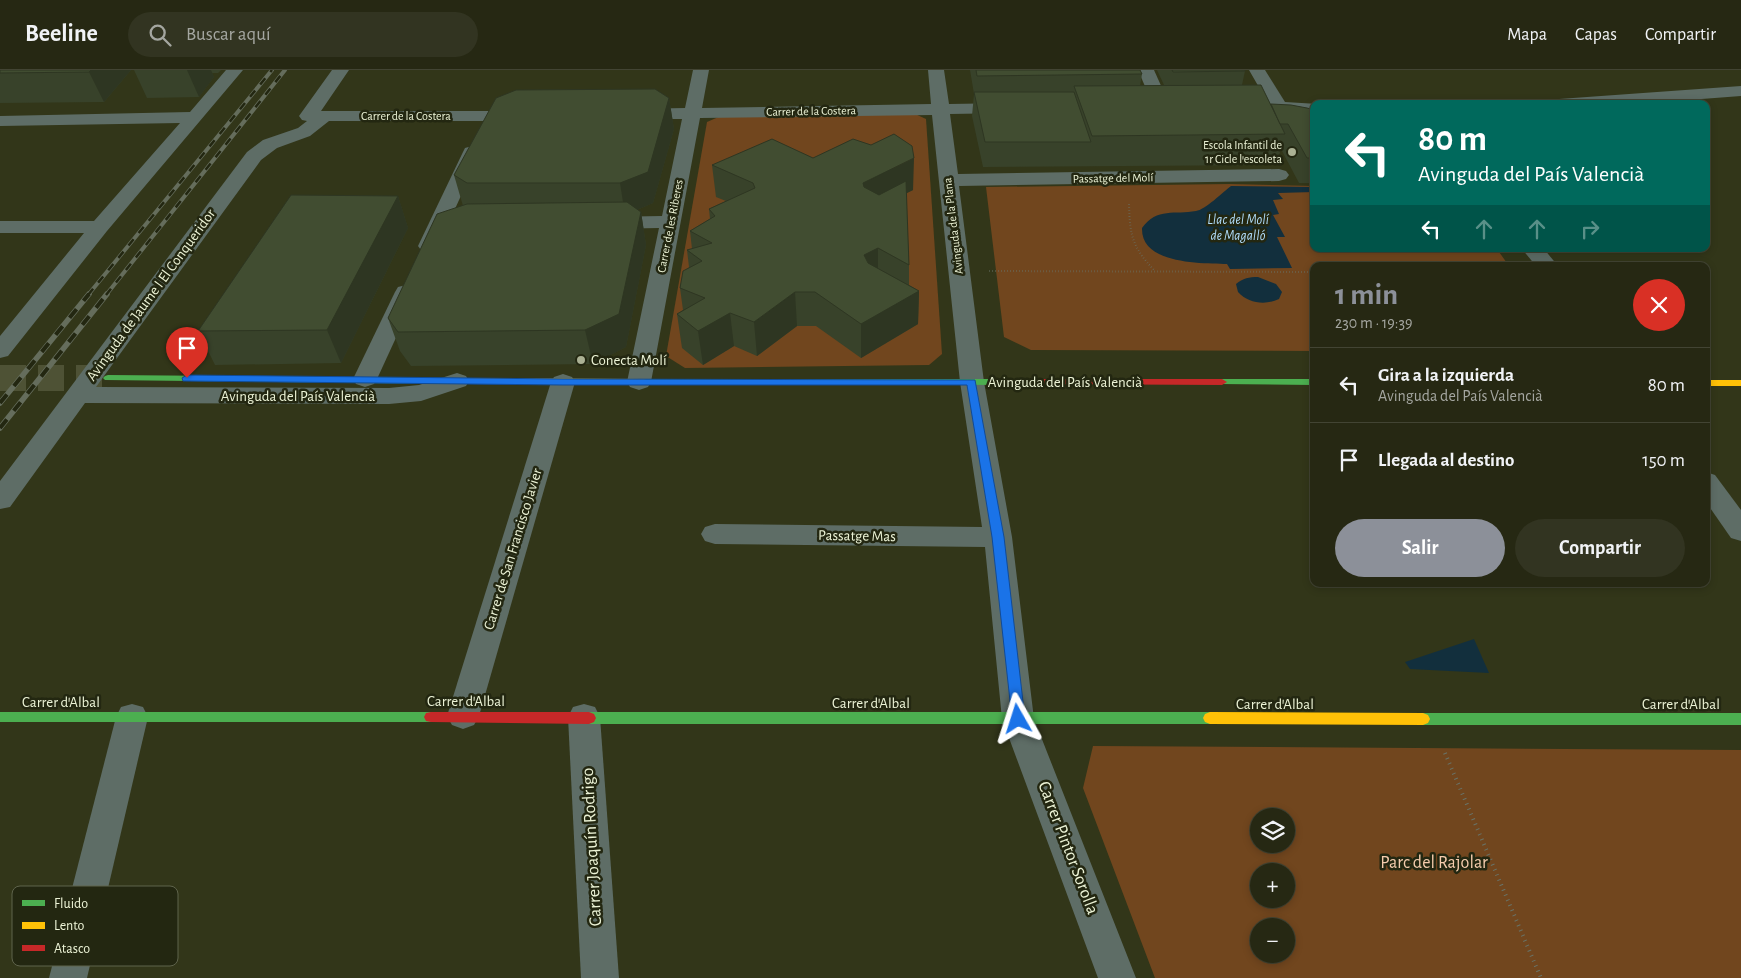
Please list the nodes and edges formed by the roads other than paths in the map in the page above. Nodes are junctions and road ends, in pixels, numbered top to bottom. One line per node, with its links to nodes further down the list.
1 (235, 70): 22 (street)
2 (341, 70): 19 (street, Avinguda de Jaume I El Conqueridor)
3 (702, 70): 17 (street, Carrer de les Riberes)
4 (936, 70): 16 (street, Avinguda de la Plana)
5 (1146, 70): 13 (street)
6 (1257, 70): 10 (street)
7 (1741, 91): 8 (street)
8 (1615, 100)
9 (1260, 107): 10 (street)
10 (1279, 107): 15 (street); 23 (street)
11 (1026, 108): 16 (street, Carrer de la Costera)
12 (1142, 108): 13 (street)
13 (1162, 108): 14 (street)
14 (1182, 108)
15 (1310, 108)
16 (939, 109): 17 (street, Carrer de la Costera); 26 (street, Avinguda de la Plana)
17 (693, 114): 18 (street, Carrer de la Costera); 27 (street, Carrer de les Riberes)
18 (615, 115)
19 (317, 116): 20 (street, Carrer de la Costera); 43 (street, Avinguda de Jaume I El Conqueridor)
20 (489, 116): 21 (street, Carrer de la Costera); 35 (street)
21 (538, 116)
22 (196, 117): 24 (street); 30 (street)
23 (1310, 119)
24 (0, 121)
25 (1279, 175): 26 (street, Passatge del Molí)
26 (948, 180): 39 (street, Avinguda de la Plana)
27 (671, 222): 28 (street); 38 (street, Carrer de les Riberes)
28 (584, 223)
29 (0, 227): 30 (street)
30 (100, 227): 33 (street)
31 (1535, 252): 32 (street)
32 (1544, 262)
33 (0, 351)
34 (108, 378): 35 (street, Avinguda del País Valencià)
35 (364, 379): 36 (street, Avinguda del País Valencià)
36 (457, 381): 37 (street, Avinguda del País Valencià); 43 (street, Avinguda del País Valencià)
37 (563, 382): 38 (street, Avinguda del País Valencià); 49 (street, Carrer de San Francisco Javier)
38 (639, 382): 39 (street, Avinguda del País Valencià)
39 (972, 382): 40 (street, Avinguda del País Valencià); 48 (street, Avinguda de la Plana)
40 (1310, 382)
41 (1710, 383): 42 (street)
42 (1741, 383)
43 (78, 395): 45 (street, Avinguda de Jaume I El Conqueridor)
44 (1710, 487): 46 (street)
45 (0, 500)
46 (1741, 531)
47 (716, 534): 48 (street, Passatge Mas)
48 (998, 537): 53 (street, Carrer Pintor Sorolla)
49 (463, 716): 51 (street, Carrer d'Albal); 52 (street, Carrer d'Albal)
50 (0, 717): 51 (street, Carrer d'Albal)
51 (132, 717): 55 (street)
52 (584, 717): 53 (street, Carrer d'Albal); 56 (street, Carrer Joaquín Rodrigo)
53 (1018, 719): 54 (street, Carrer d'Albal); 57 (street, Carrer Pintor Sorolla)
54 (1741, 719)
55 (91, 886)
56 (600, 978)
57 (1117, 978)

